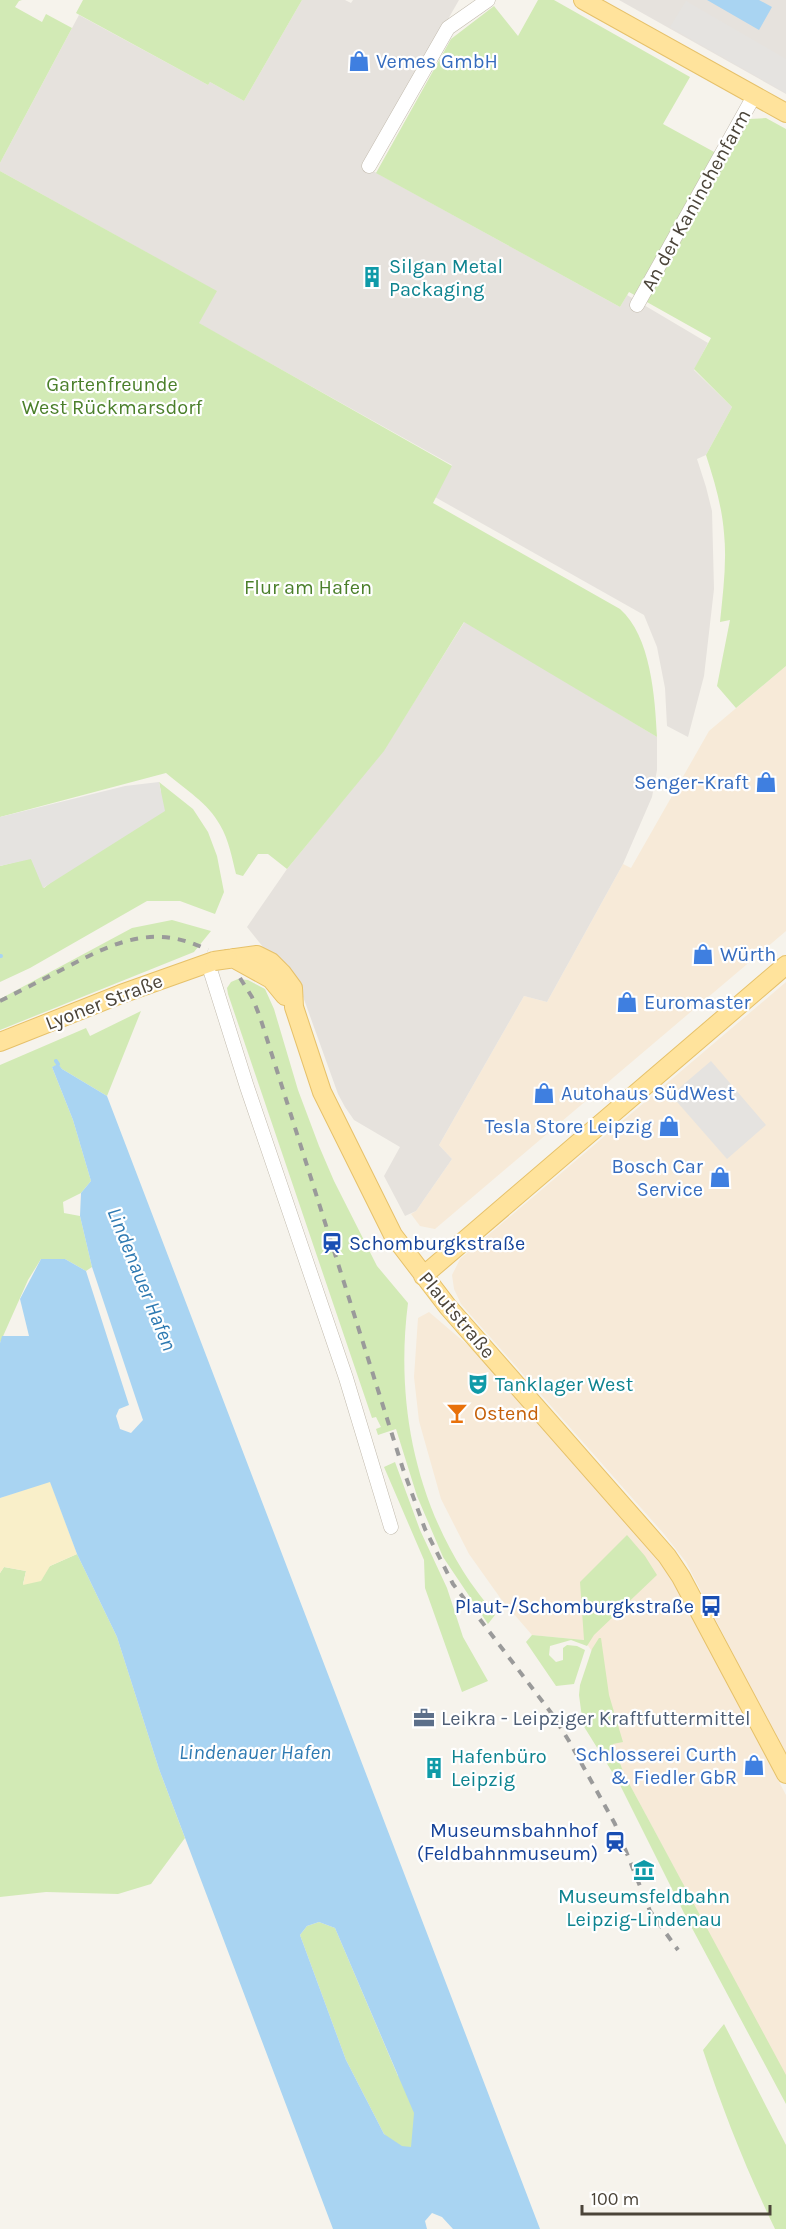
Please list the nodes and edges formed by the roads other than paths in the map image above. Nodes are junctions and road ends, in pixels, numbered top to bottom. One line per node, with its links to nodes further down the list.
1 (488, 0): 5 (street)
2 (583, 0): 3 (main road)
3 (754, 96): 4 (main road); 6 (street, An der Kaninchenfarm)
4 (786, 113)
5 (369, 166)
6 (637, 305)
7 (221, 960): 9 (main road, Lyoner Straße); 10 (main road, Plautstraße); 11 (street)
8 (786, 966): 10 (main road)
9 (0, 1042)
10 (423, 1276): 12 (main road, Plautstraße)
11 (391, 1527)
12 (786, 1774)

